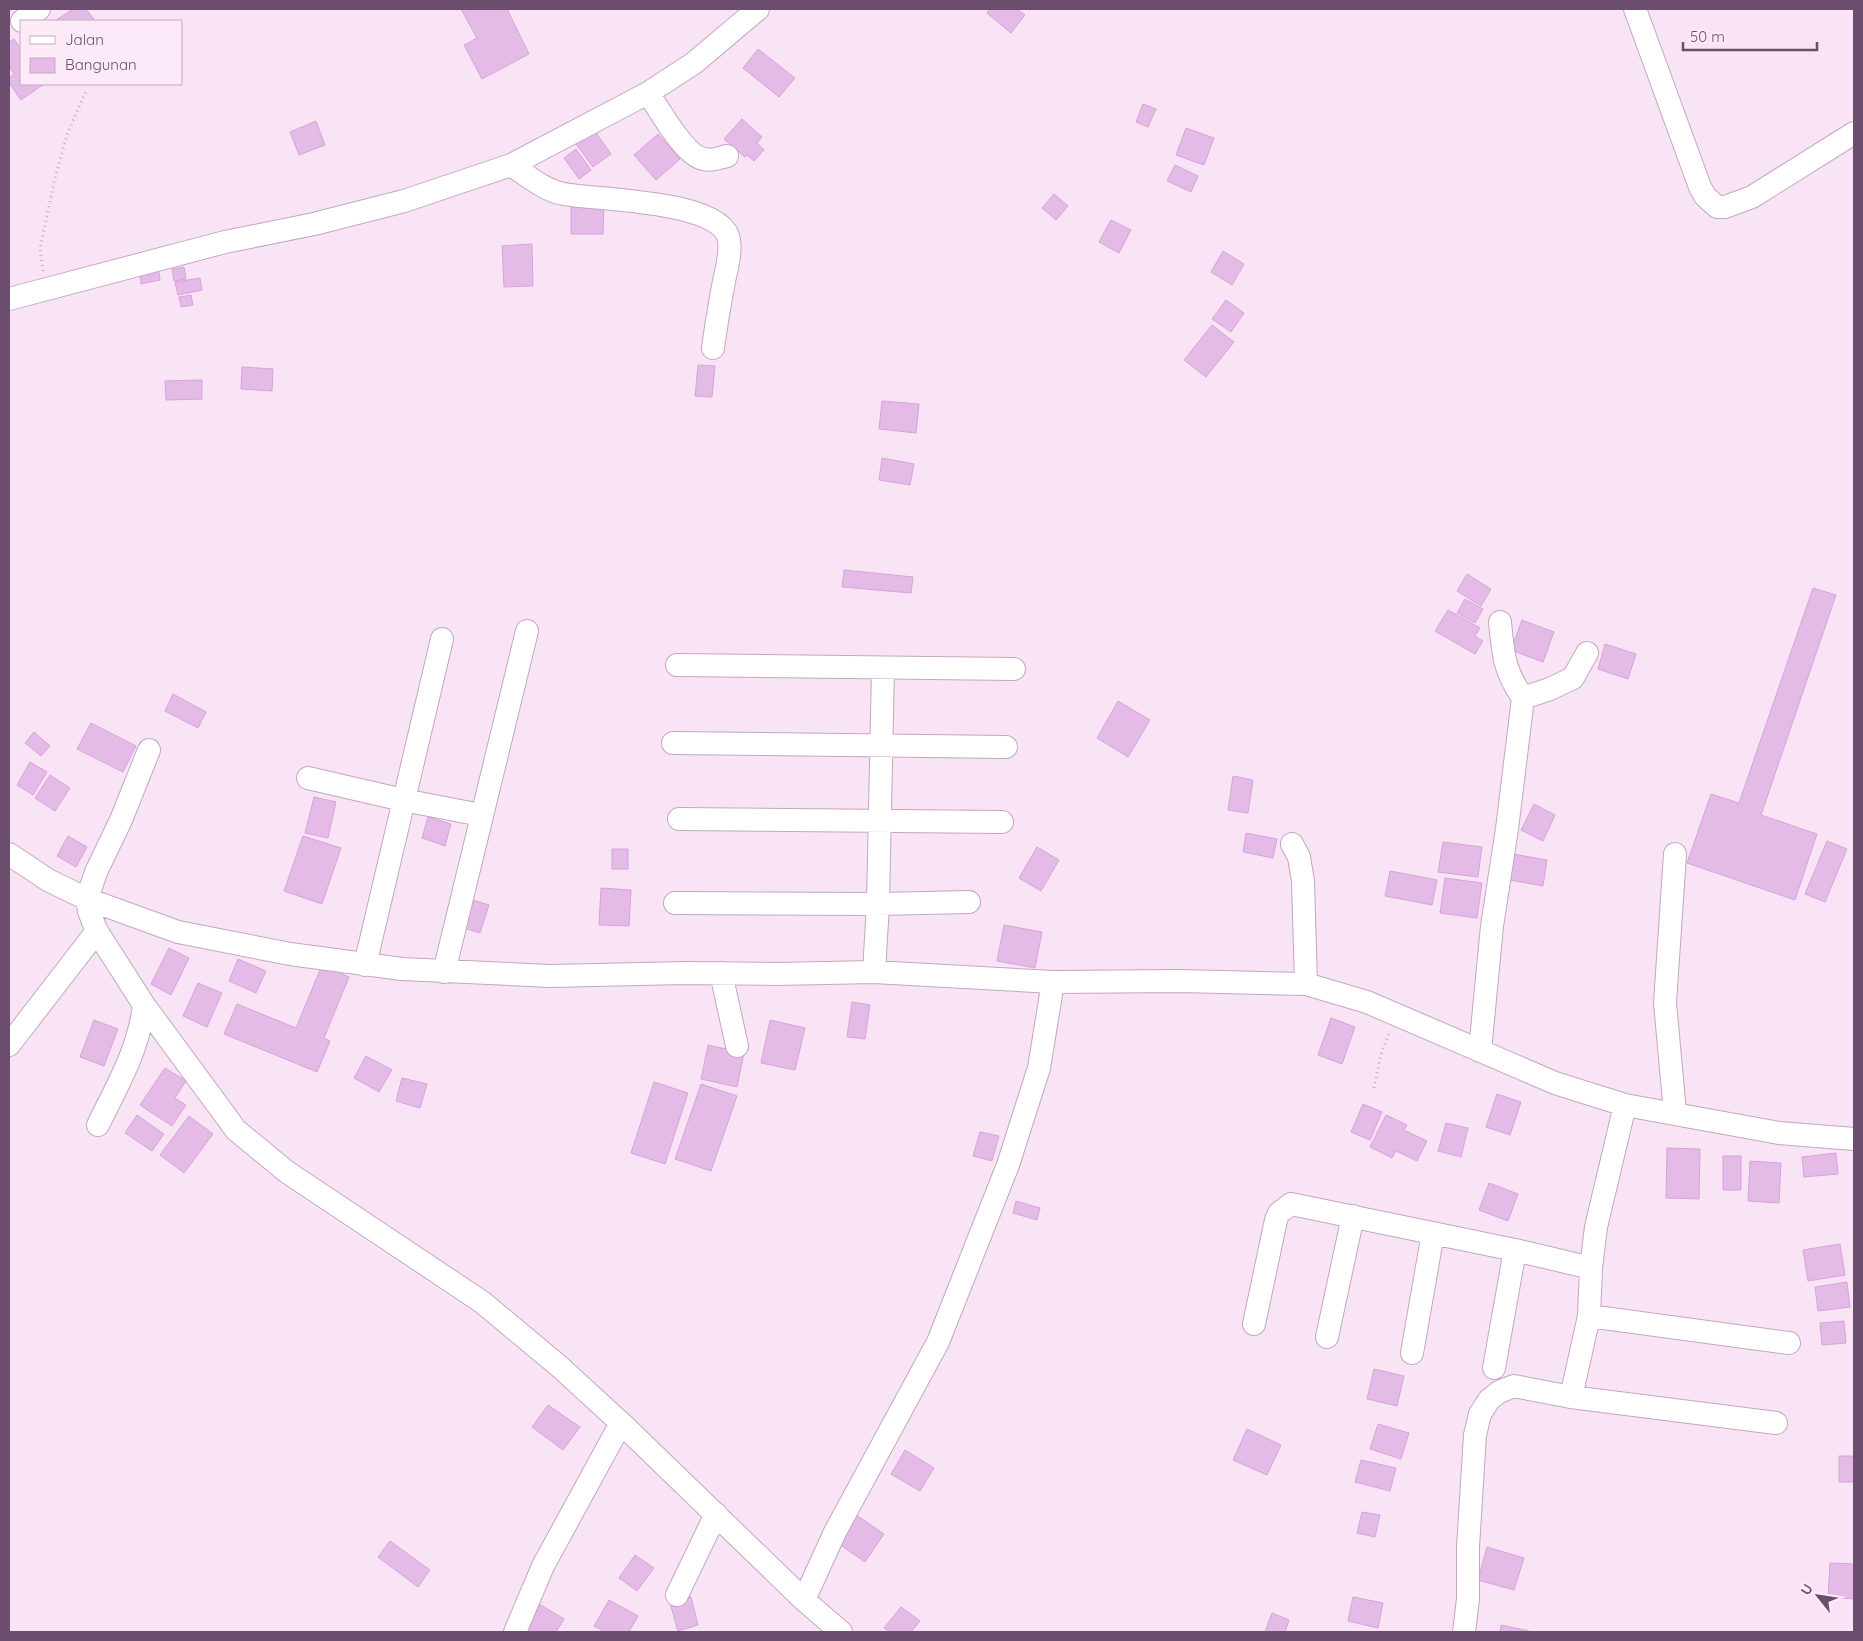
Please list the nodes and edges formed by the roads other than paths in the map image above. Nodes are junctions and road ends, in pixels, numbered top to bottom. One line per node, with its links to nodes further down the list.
1 (39, 9): 4 (street)
2 (758, 9): 7 (street)
3 (1635, 9): 8 (street)
4 (25, 20)
5 (20, 23): 6 (street)
6 (9, 31)
7 (648, 93): 9 (street); 10 (street)
8 (1854, 133)
9 (727, 156)
10 (511, 165): 11 (street); 12 (street)
11 (9, 299)
12 (713, 348)
13 (1500, 622): 20 (street)
14 (527, 630): 27 (street)
15 (442, 638): 26 (street)
16 (1587, 653): 20 (street)
17 (677, 665): 18 (street)
18 (883, 668): 19 (street); 22 (street)
19 (1014, 669)
20 (1523, 698): 48 (street)
21 (673, 743): 22 (street)
22 (881, 745): 23 (street); 29 (street)
23 (1006, 747)
24 (150, 750): 34 (street)
25 (308, 778): 26 (street)
26 (403, 800): 27 (street); 39 (street)
27 (481, 816): 40 (street)
28 (680, 819): 29 (street)
29 (880, 820): 30 (street); 37 (street)
30 (1002, 822)
31 (1292, 844): 44 (street)
32 (9, 854): 34 (street)
33 (1675, 854): 50 (street)
34 (87, 900): 38 (street); 39 (street)
35 (969, 902): 37 (street)
36 (675, 903): 37 (street)
37 (878, 904): 41 (street)
38 (97, 931): 45 (street); 46 (street)
39 (364, 965): 40 (street)
40 (444, 972): 42 (street)
41 (874, 972): 42 (street); 43 (street)
42 (721, 973): 47 (street)
43 (1053, 982): 44 (street); 68 (street)
44 (1306, 984): 48 (street)
45 (144, 1005): 51 (street); 65 (street)
46 (9, 1045)
47 (737, 1046)
48 (1480, 1051): 49 (street)
49 (1625, 1105): 50 (street); 56 (street)
50 (1675, 1112): 52 (street)
51 (98, 1126)
52 (1854, 1139)
53 (1353, 1216): 54 (street); 58 (street); 59 (street)
54 (1433, 1233): 55 (street); 61 (street)
55 (1515, 1250): 56 (street); 62 (street)
56 (1591, 1268): 57 (street)
57 (1589, 1316): 60 (street); 63 (street)
58 (1254, 1324)
59 (1327, 1337)
60 (1789, 1343)
61 (1412, 1353)
62 (1494, 1368)
63 (1571, 1397): 64 (street); 71 (street)
64 (1776, 1422)
65 (621, 1423): 66 (street); 69 (street)
66 (716, 1514): 67 (street); 68 (street)
67 (677, 1595)
68 (804, 1600): 70 (street)
69 (514, 1632)
70 (841, 1632)
71 (1464, 1632)

